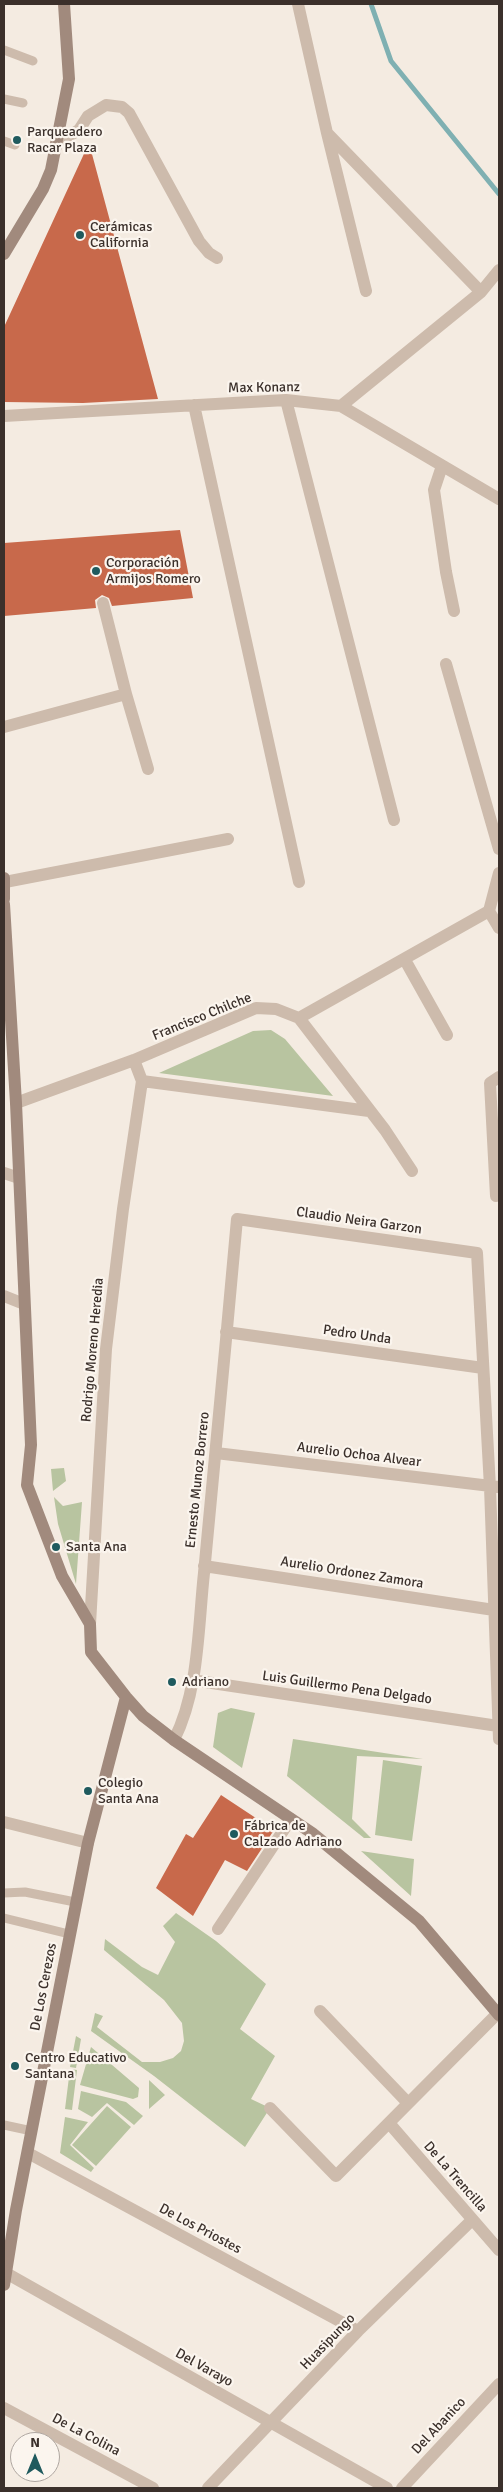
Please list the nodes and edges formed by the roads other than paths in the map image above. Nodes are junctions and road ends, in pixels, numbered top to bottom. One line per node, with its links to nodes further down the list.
1 (64, 4): 9 (street)
2 (298, 4): 7 (street)
3 (4, 50): 4 (lane)
4 (33, 61)
5 (4, 99): 6 (lane)
6 (23, 104)
7 (327, 133): 14 (street); 15 (street)
8 (4, 141): 10 (lane)
9 (56, 143): 11 (street); 12 (street)
10 (15, 145)
11 (4, 254)
12 (217, 258)
13 (499, 270): 15 (street)
14 (366, 291)
15 (481, 292): 18 (street)
16 (286, 400): 17 (street, Max Konanz); 18 (street, Max Konanz); 28 (street)
17 (194, 405): 19 (street, Max Konanz); 33 (street)
18 (341, 406): 20 (street, Max Konanz)
19 (4, 416)
20 (442, 466): 21 (street, Max Konanz); 23 (street)
21 (498, 502)
22 (103, 603): 25 (street)
23 (454, 611)
24 (446, 664): 30 (street)
25 (126, 694): 26 (street); 27 (street)
26 (4, 727)
27 (148, 770)
28 (394, 820)
29 (228, 839): 32 (street)
30 (499, 849)
31 (499, 873): 36 (street)
32 (4, 880): 34 (street)
33 (299, 882)
34 (4, 899)
35 (4, 904): 44 (street)
36 (489, 911): 37 (street); 38 (street)
37 (499, 928)
38 (405, 960): 39 (street); 40 (street)
39 (299, 1018): 41 (street, Francisco Chilche); 45 (street)
40 (447, 1035)
41 (134, 1060): 43 (street); 44 (street, Francisco Chilche)
42 (495, 1080): 49 (street)
43 (142, 1081): 45 (street); 59 (street, Rodrigo Moreno Heredia)
44 (16, 1103): 48 (street)
45 (370, 1111): 46 (street)
46 (412, 1171)
47 (4, 1173): 48 (street)
48 (19, 1178): 52 (street)
49 (496, 1196)
50 (237, 1220): 53 (street, Ernesto Munoz Borrero); 54 (street, Claudio Neira Garzon)
51 (4, 1296): 52 (street)
52 (24, 1304): 59 (street)
53 (226, 1332): 54 (street, Pedro Unda); 55 (street, Ernesto Munoz Borrero)
54 (483, 1368): 56 (street)
55 (216, 1453): 56 (street, Aurelio Ochoa Alvear); 57 (street, Ernesto Munoz Borrero)
56 (495, 1487): 58 (street)
57 (204, 1566): 58 (street, Aurelio Ordonez Zamora); 60 (street, Ernesto Munoz Borrero)
58 (494, 1610): 62 (street)
59 (90, 1624): 61 (street)
60 (192, 1680): 62 (street, Luis Guillermo Pena Delgado); 64 (street, Ernesto Munoz Borrero)
61 (126, 1697): 64 (street); 67 (street, De Los Cerezos)
62 (498, 1726): 63 (street)
63 (499, 1739)
64 (174, 1740): 65 (street)
65 (291, 1819): 71 (street); 74 (street)
66 (4, 1822): 67 (street)
67 (88, 1843): 69 (street, De Los Cerezos)
68 (4, 1893): 69 (lane)
69 (76, 1902): 72 (street, De Los Cerezos)
70 (4, 1918): 72 (lane)
71 (218, 1929)
72 (69, 1934): 79 (street, De Los Cerezos)
73 (320, 2011): 75 (street)
74 (499, 2014): 75 (street)
75 (408, 2103): 77 (street)
76 (270, 2108): 77 (street)
77 (389, 2123): 81 (street, De La Trencilla)
78 (4, 2124): 79 (lane)
79 (32, 2131): 80 (street, De Los Cerezos)
80 (28, 2153): 83 (street, De Los Cerezos); 84 (street, De Los Priostes)
81 (472, 2220): 82 (street, De La Trencilla); 84 (street, Huasipungo)
82 (499, 2250)
83 (5, 2279): 87 (street, Del Varayo)
84 (358, 2332): 87 (street, Huasipungo)
85 (499, 2384): 91 (street, Del Abanico)
86 (4, 2408): 88 (street, De La Colina)
87 (272, 2424): 89 (street, Huasipungo); 90 (street, Del Varayo)
88 (153, 2488)
89 (208, 2488)
90 (387, 2488)
91 (402, 2488)

